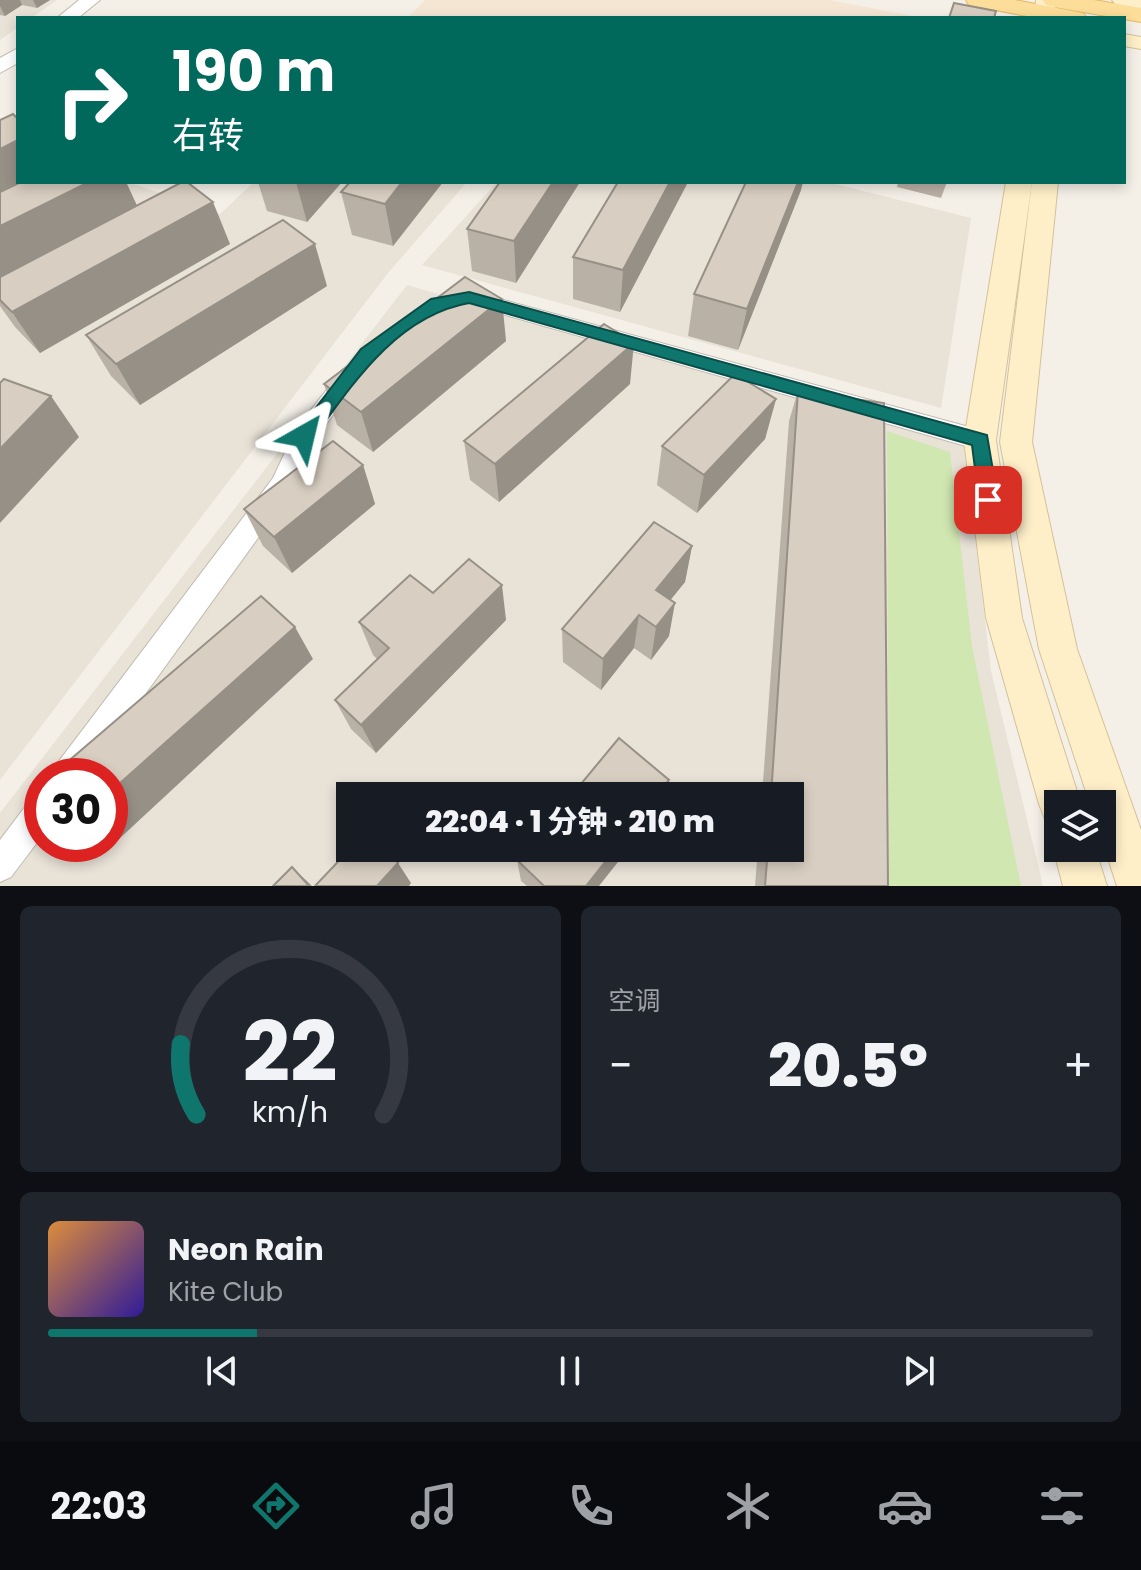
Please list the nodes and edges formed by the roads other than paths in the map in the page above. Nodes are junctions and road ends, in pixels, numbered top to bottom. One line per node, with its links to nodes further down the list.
1 (91, 0): 7 (street)
2 (977, 0): 5 (main road)
3 (1122, 0): 4 (main road)
4 (1141, 3)
5 (1058, 9): 6 (main road)
6 (1141, 15)
7 (69, 16)
8 (1019, 184): 12 (main road)
9 (1045, 184): 19 (main road)
10 (447, 301): 12 (street)
11 (367, 353): 13 (street)
12 (980, 440): 14 (main road)
13 (80, 758)
14 (1056, 790)
15 (24, 834): 17 (street)
16 (1078, 862): 18 (main road)
17 (0, 866)
18 (1085, 886)
19 (1139, 886)

